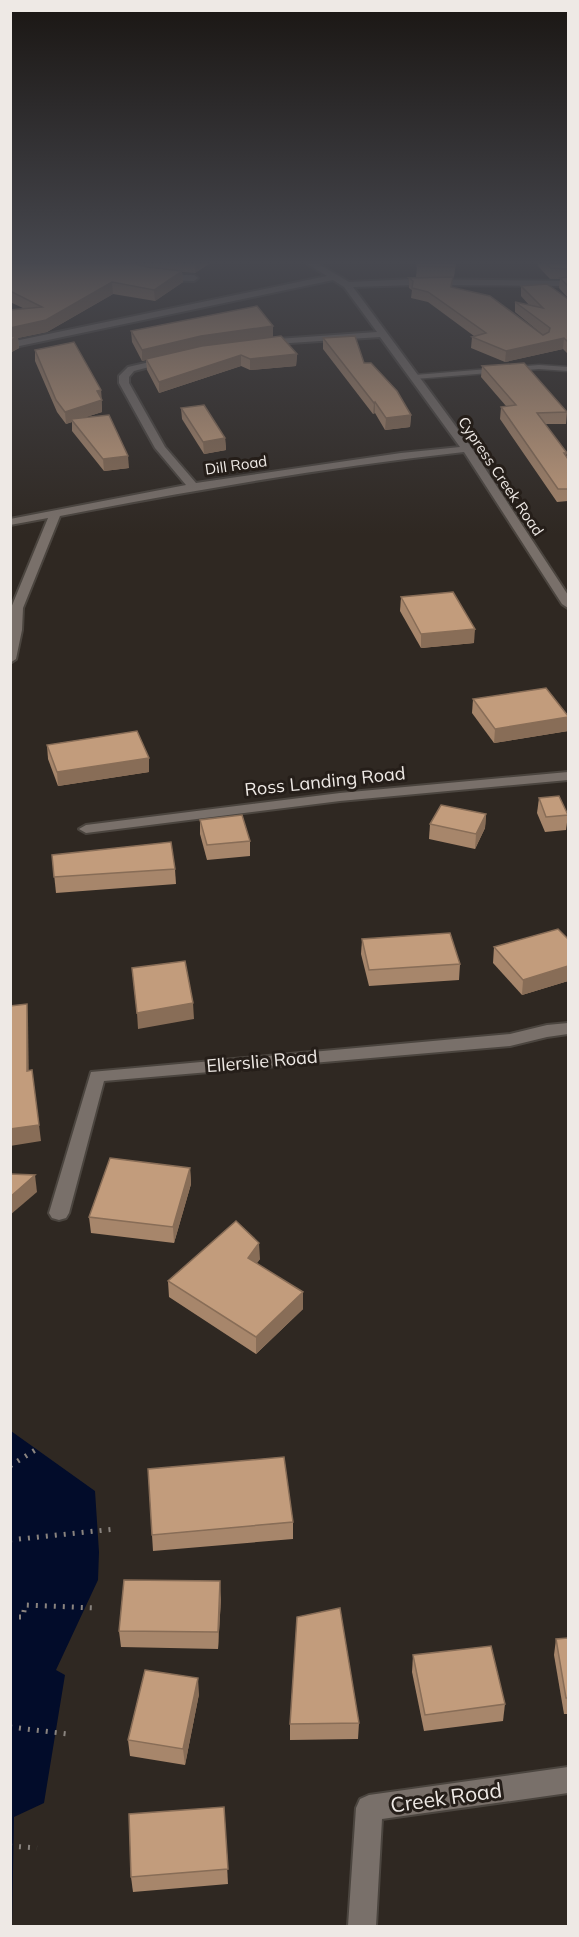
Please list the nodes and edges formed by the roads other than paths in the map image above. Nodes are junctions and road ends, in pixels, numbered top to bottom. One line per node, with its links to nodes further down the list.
1 (398, 353): 4 (street, Cypress Creek Road)
2 (178, 358): 6 (street)
3 (568, 369): 4 (lane)
4 (415, 377): 5 (street, Cypress Creek Road)
5 (467, 449): 6 (street, Dill Road); 10 (street, Cypress Creek Road)
6 (193, 487): 7 (street, Dill Road)
7 (55, 515): 8 (street, Dill Road); 12 (street)
8 (10, 522)
9 (568, 575): 10 (street)
10 (550, 576): 11 (street, Cypress Creek Road)
11 (568, 604)
12 (10, 658)
13 (568, 777): 14 (street, Ross Landing Road)
14 (86, 829)
15 (568, 1029): 16 (street, Ellerslie Road)
16 (59, 1213)
17 (568, 1780): 18 (street, Creek Road)
18 (362, 1926)

